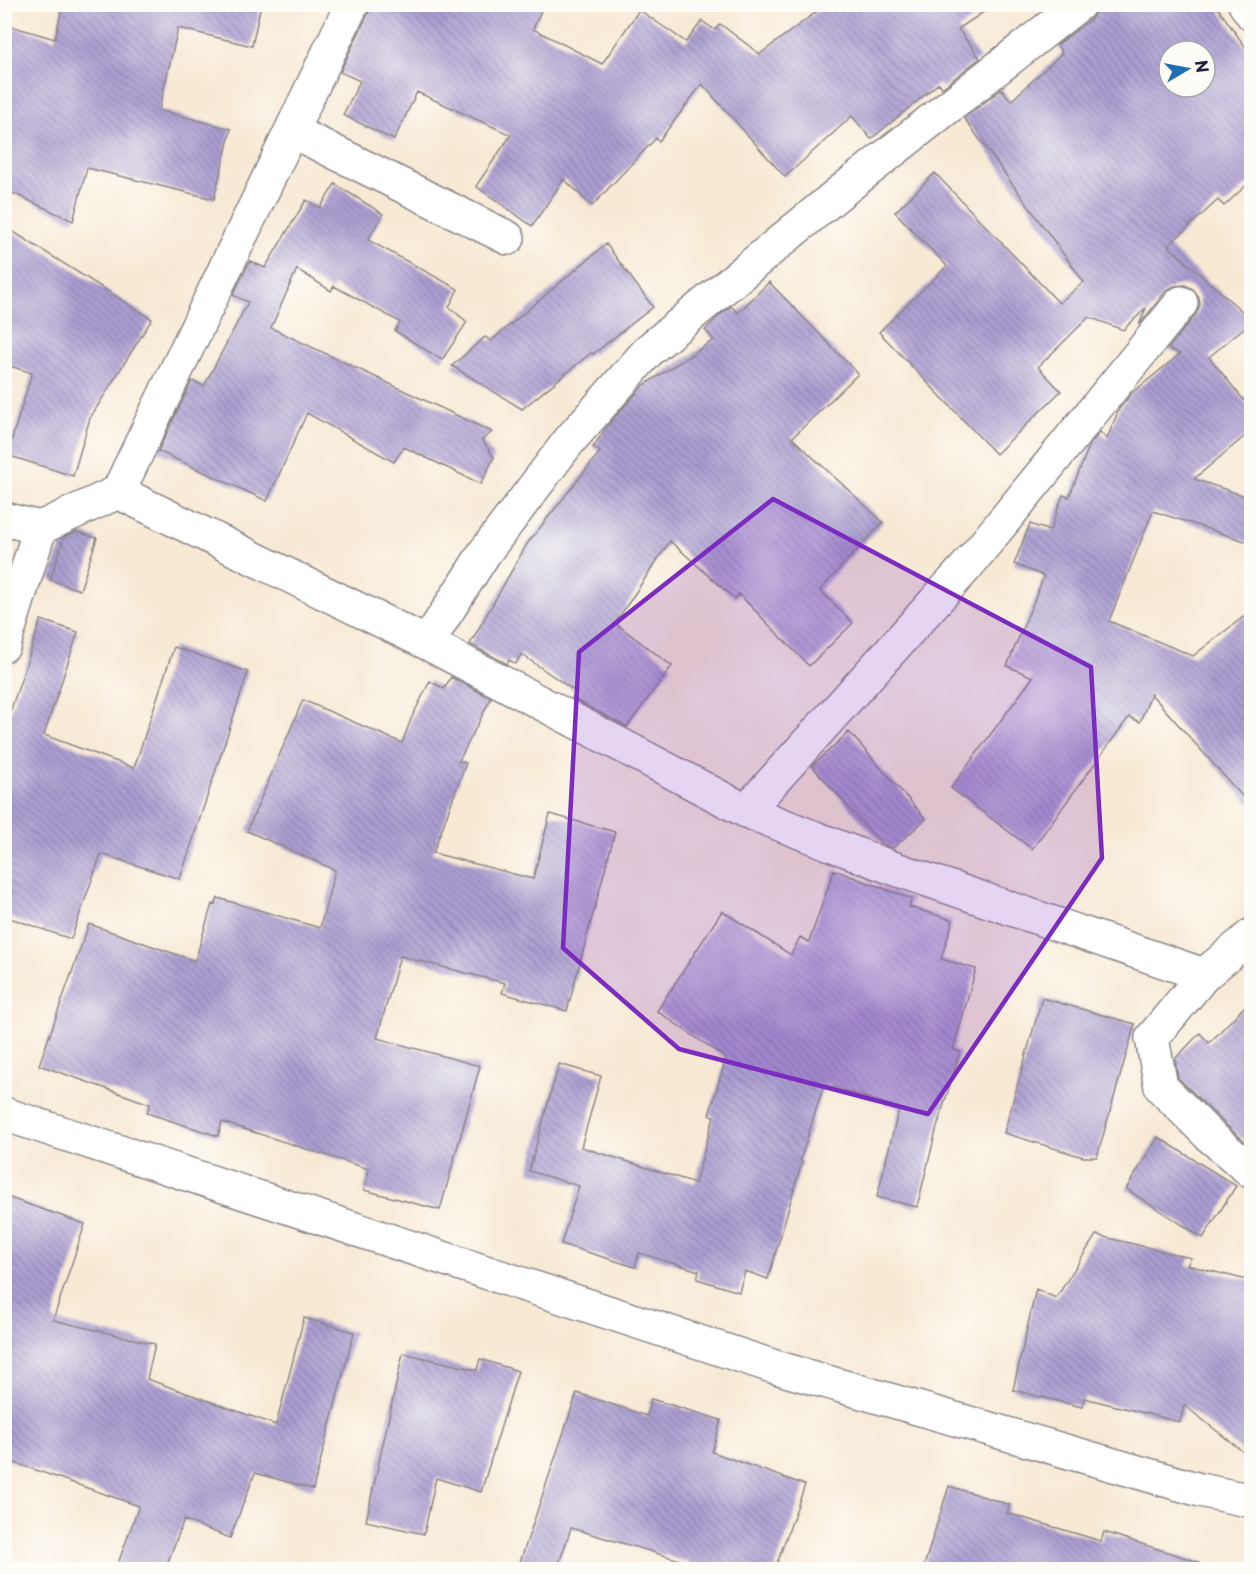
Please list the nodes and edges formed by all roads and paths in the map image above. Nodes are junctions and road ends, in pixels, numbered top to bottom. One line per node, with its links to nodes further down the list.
1 (352, 4): 5 (street)
2 (1079, 4): 11 (street)
3 (1245, 4): 4 (street)
4 (1251, 14)
5 (292, 131): 6 (street); 8 (street)
6 (508, 238)
7 (1181, 303): 13 (street)
8 (118, 492): 10 (street); 11 (street)
9 (4, 519): 10 (street)
10 (40, 528): 12 (street)
11 (427, 643): 13 (street)
12 (4, 645)
13 (746, 811): 15 (street)
14 (1251, 935): 15 (street)
15 (1204, 975): 17 (street)
16 (4, 1114): 18 (street)
17 (1251, 1172)
18 (1251, 1501)

